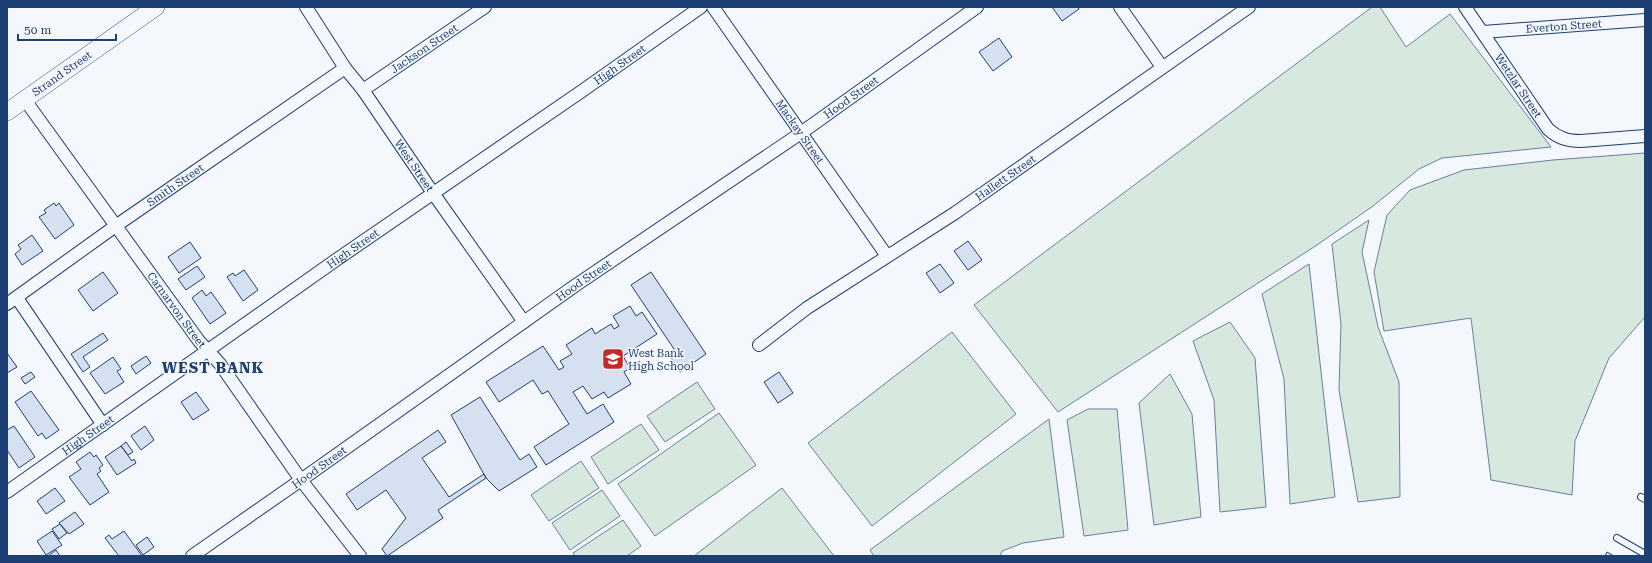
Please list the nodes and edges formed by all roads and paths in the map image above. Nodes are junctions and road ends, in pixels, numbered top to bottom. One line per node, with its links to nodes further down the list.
1 (156, 7): 15 (street, Strand Street)
2 (306, 7): 13 (street, West Street)
3 (485, 7): 14 (street, Jackson Street)
4 (700, 7): 19 (street, High Street)
5 (713, 7): 17 (street, Mackay Street)
6 (977, 7): 17 (street, Hood Street)
7 (1120, 7): 12 (street)
8 (1249, 7): 12 (street, Hallett Street)
9 (1465, 7): 11 (street, Wetzlar Street)
10 (1645, 20): 11 (street, Everton Street)
11 (1483, 32): 18 (street, Wetzlar Street)
12 (1162, 67): 21 (street, Hallett Street)
13 (345, 68): 14 (street, West Street); 20 (street, Smith Street)
14 (363, 90): 19 (street, West Street)
15 (25, 100): 16 (street, Strand Street); 20 (street, Carnarvon Street)
16 (7, 112)
17 (801, 133): 21 (street, Mackay Street); 23 (street, Hood Street)
18 (1645, 136)
19 (433, 193): 23 (street, West Street); 25 (street, High Street)
20 (117, 225): 22 (street, Smith Street); 25 (street, Carnarvon Street)
21 (887, 256): 24 (street, Hallett Street)
22 (12, 301): 26 (street)
23 (524, 322): 27 (street, Hood Street)
24 (759, 345)
25 (208, 349): 26 (street, High Street); 27 (street, Carnarvon Street)
26 (103, 425): 28 (street, High Street)
27 (301, 480): 31 (street, Hood Street); 32 (street, Carnarvon Street)
28 (7, 492)
29 (1617, 538): 30 (lane)
30 (1645, 554)
31 (192, 556)
32 (360, 556)

